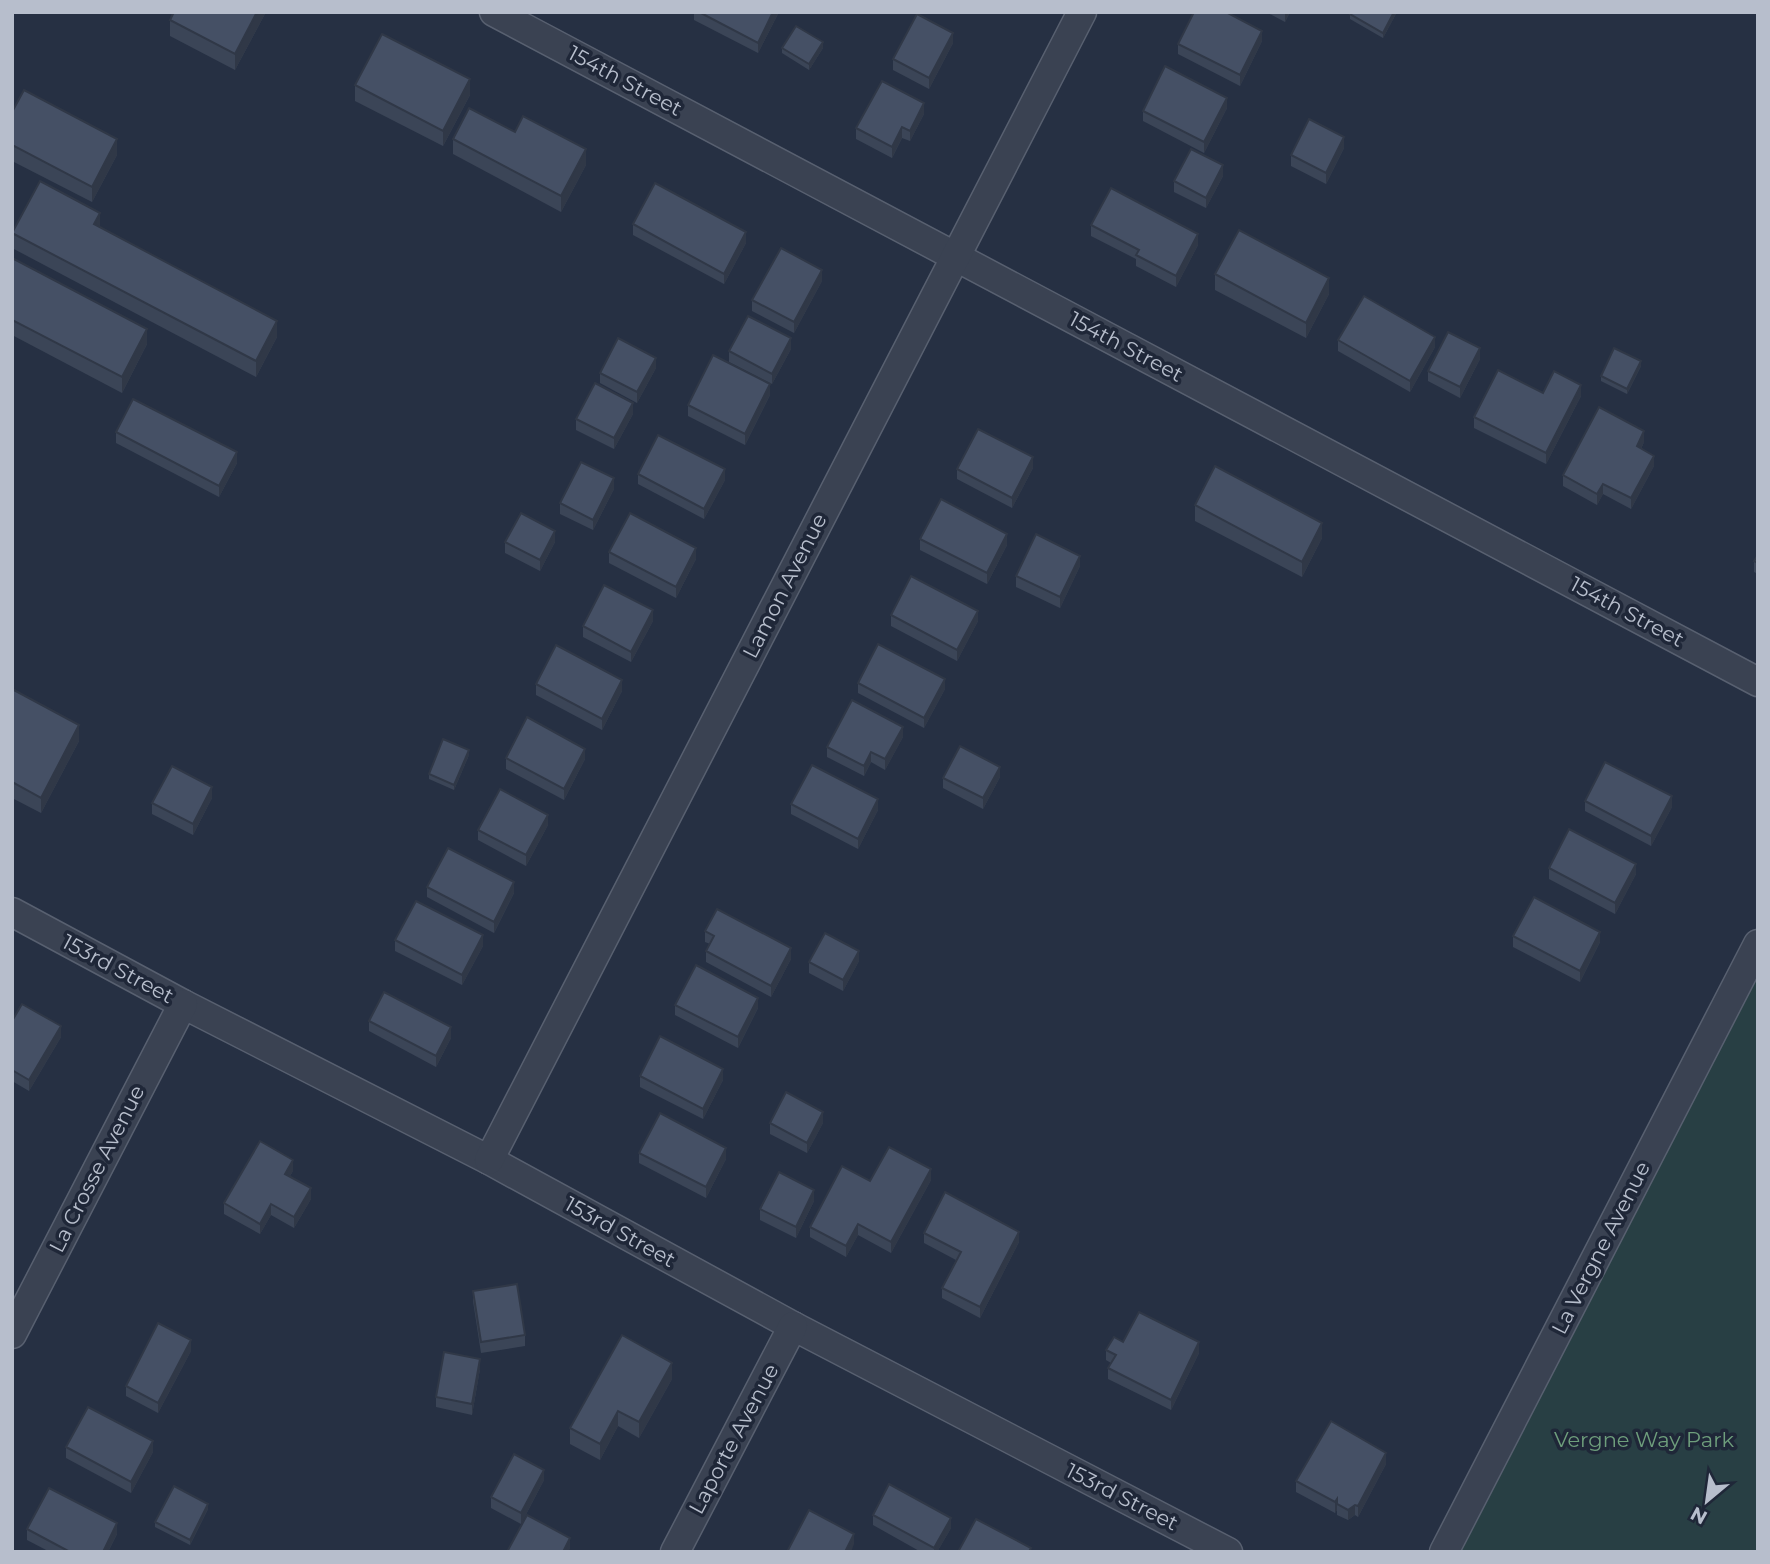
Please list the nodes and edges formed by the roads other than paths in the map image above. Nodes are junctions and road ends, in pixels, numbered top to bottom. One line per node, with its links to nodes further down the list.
1 (494, 12): 3 (street, 154th Street)
2 (1082, 12): 3 (street, Lamon Avenue)
3 (956, 257): 4 (street, 154th Street); 8 (street, Lamon Avenue)
4 (1758, 682)
5 (12, 912): 7 (street, 153rd Street)
6 (1758, 944): 13 (street, La Vergne Avenue)
7 (183, 1004): 8 (street, 153rd Street); 10 (street, La Crosse Avenue)
8 (489, 1160): 9 (street, 153rd Street)
9 (793, 1326): 11 (street, Laporte Avenue); 12 (street, 153rd Street)
10 (12, 1334)
11 (675, 1552)
12 (1228, 1552)
13 (1444, 1552)

